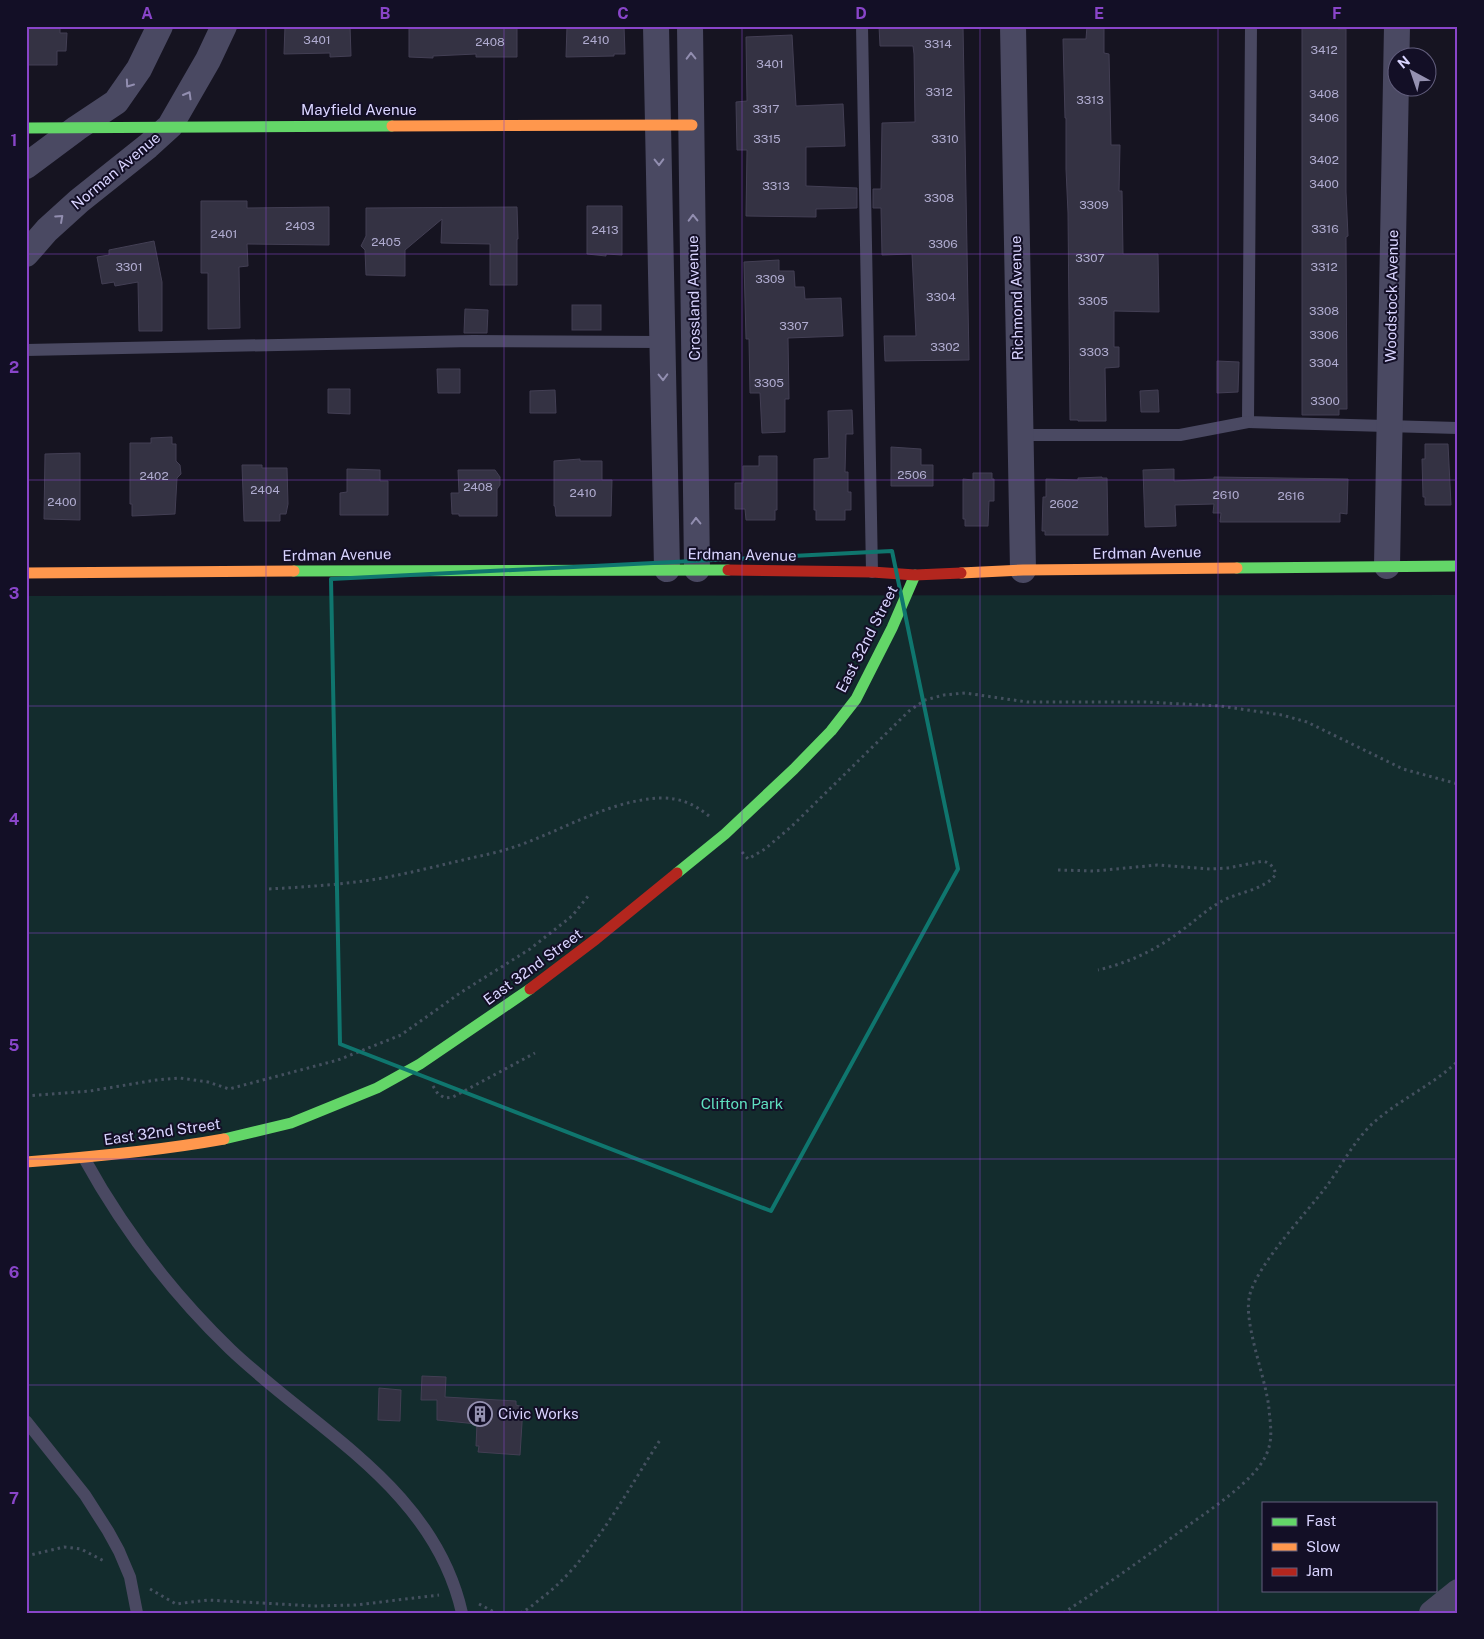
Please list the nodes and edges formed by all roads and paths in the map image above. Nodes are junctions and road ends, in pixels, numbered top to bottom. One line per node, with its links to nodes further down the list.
1 (160, 26): 13 (street, one-way to 13)
2 (224, 26): 11 (street, Norman Avenue, one-way to 2)
3 (656, 26): 9 (street)
4 (690, 26): 10 (street, Crossland Avenue, one-way to 4)
5 (862, 26): 27 (lane)
6 (1013, 26): 21 (street, Richmond Avenue)
7 (1250, 26): 18 (lane)
8 (1397, 26): 19 (street, Woodstock Avenue)
9 (658, 124): 10 (street, Mayfield Avenue); 11 (street, Mayfield Avenue); 16 (street, one-way to 16)
10 (692, 125): 25 (street, Crossland Avenue, one-way to 10)
11 (170, 126): 13 (street, Mayfield Avenue); 15 (street, Norman Avenue, one-way to 11)
12 (26, 128): 13 (street, Mayfield Avenue)
13 (77, 128): 14 (street)
14 (26, 166)
15 (26, 254)
16 (662, 342): 17 (lane); 24 (street, one-way to 24)
17 (26, 350)
18 (1248, 422): 19 (lane); 21 (lane)
19 (1389, 426): 20 (lane); 22 (street, Woodstock Avenue)
20 (1458, 428)
21 (1020, 434): 26 (street, Richmond Avenue)
22 (1387, 566): 23 (street, Erdman Avenue); 26 (street, Erdman Avenue)
23 (1458, 566)
24 (667, 569): 25 (street, Erdman Avenue); 28 (street, Erdman Avenue)
25 (697, 570): 27 (street, Erdman Avenue)
26 (1023, 570): 29 (street, Erdman Avenue)
27 (872, 572): 29 (street, Erdman Avenue)
28 (26, 573)
29 (915, 575): 31 (street, East 32nd Street)
30 (1458, 784): 31 (path)
31 (725, 834): 33 (path); 39 (street, East 32nd Street)
32 (1058, 870): 35 (path)
33 (269, 889)
34 (589, 895): 36 (path)
35 (1098, 970)
36 (401, 1035): 39 (path); 40 (path)
37 (535, 1053): 39 (path)
38 (1458, 1060): 54 (path)
39 (420, 1064): 41 (street, East 32nd Street)
40 (26, 1096)
41 (84, 1158): 42 (street, East 32nd Street); 48 (lane)
42 (26, 1162)
43 (26, 1421): 51 (lane)
44 (660, 1440): 50 (path)
45 (26, 1556): 46 (path)
46 (104, 1562)
47 (1458, 1592): 55 (street)
48 (459, 1599): 49 (path); 52 (lane); 53 (path)
49 (176, 1604)
50 (523, 1612)
51 (138, 1613)
52 (462, 1613)
53 (496, 1613)
54 (1063, 1613)
55 (1432, 1613)

